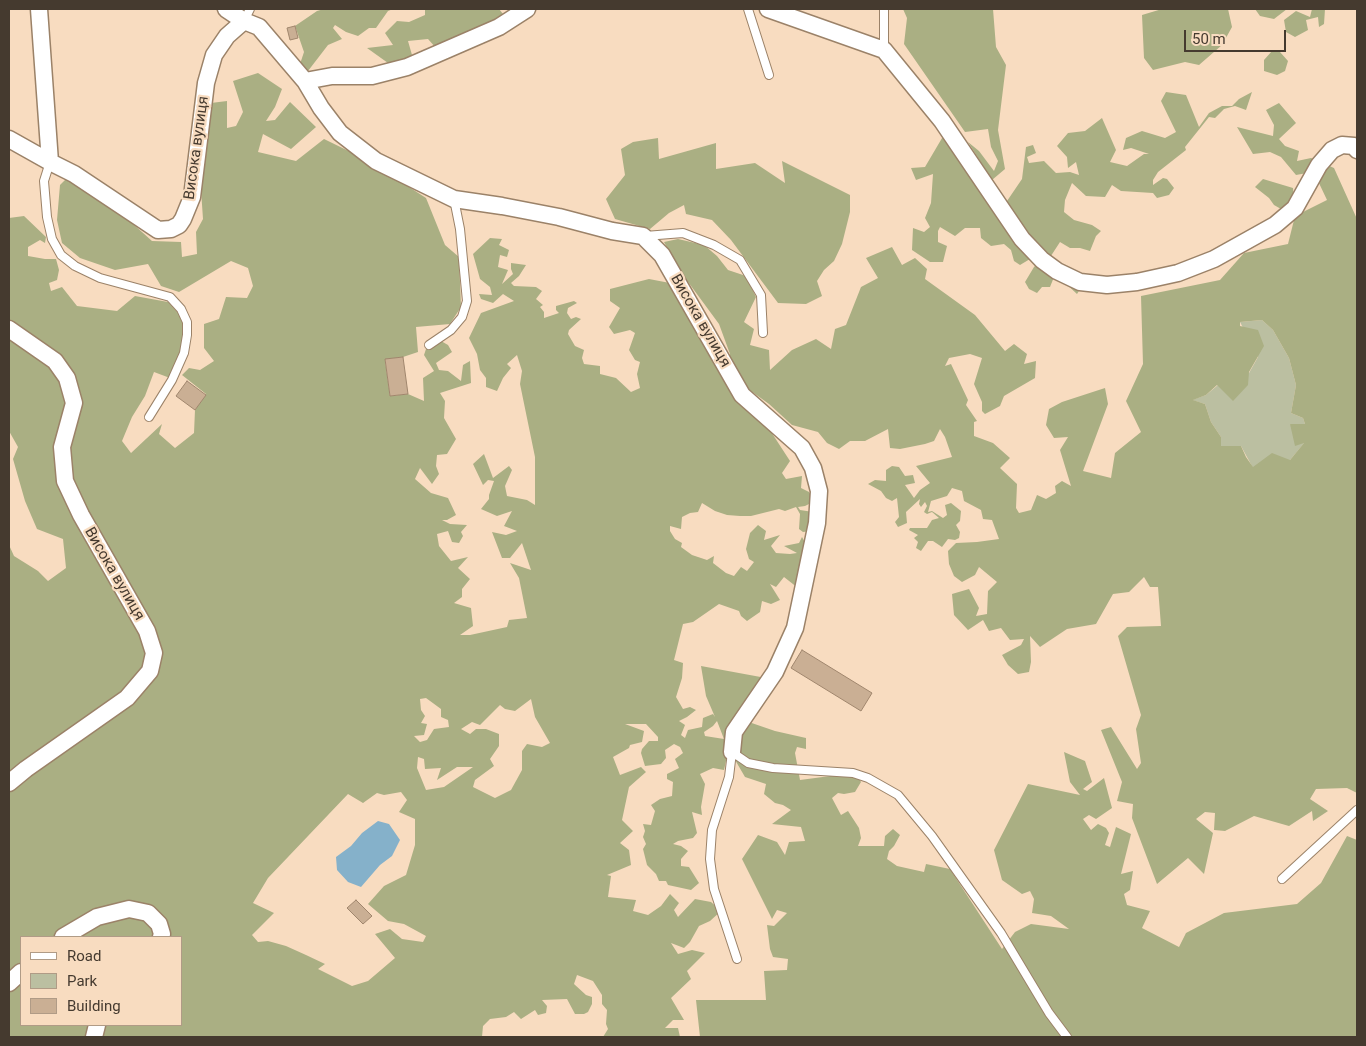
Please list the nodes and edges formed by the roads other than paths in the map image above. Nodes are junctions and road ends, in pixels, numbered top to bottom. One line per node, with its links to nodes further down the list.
1 (39, 9): 14 (street)
2 (226, 9): 8 (street)
3 (527, 9): 11 (street)
4 (748, 9): 10 (lane)
5 (768, 9): 7 (street)
6 (884, 9): 9 (lane)
7 (797, 14): 9 (street)
8 (247, 15): 11 (street); 14 (street, Висока вулиця)
9 (884, 50): 13 (street)
10 (769, 74)
11 (305, 81): 15 (street)
12 (9, 139): 14 (street, Висока вулиця)
13 (1357, 150)
14 (50, 162): 20 (lane)
15 (454, 199): 16 (street); 19 (lane)
16 (643, 236): 18 (lane); 21 (street, Висока вулиця)
17 (9, 329): 22 (street, Висока вулиця)
18 (763, 333)
19 (429, 345)
20 (149, 417)
21 (732, 752): 27 (lane); 30 (lane)
22 (9, 783)
23 (1357, 810): 24 (lane)
24 (1282, 879)
25 (65, 936): 26 (street)
26 (161, 936)
27 (737, 959)
28 (20, 973): 29 (street)
29 (9, 983)
30 (1067, 1037)

